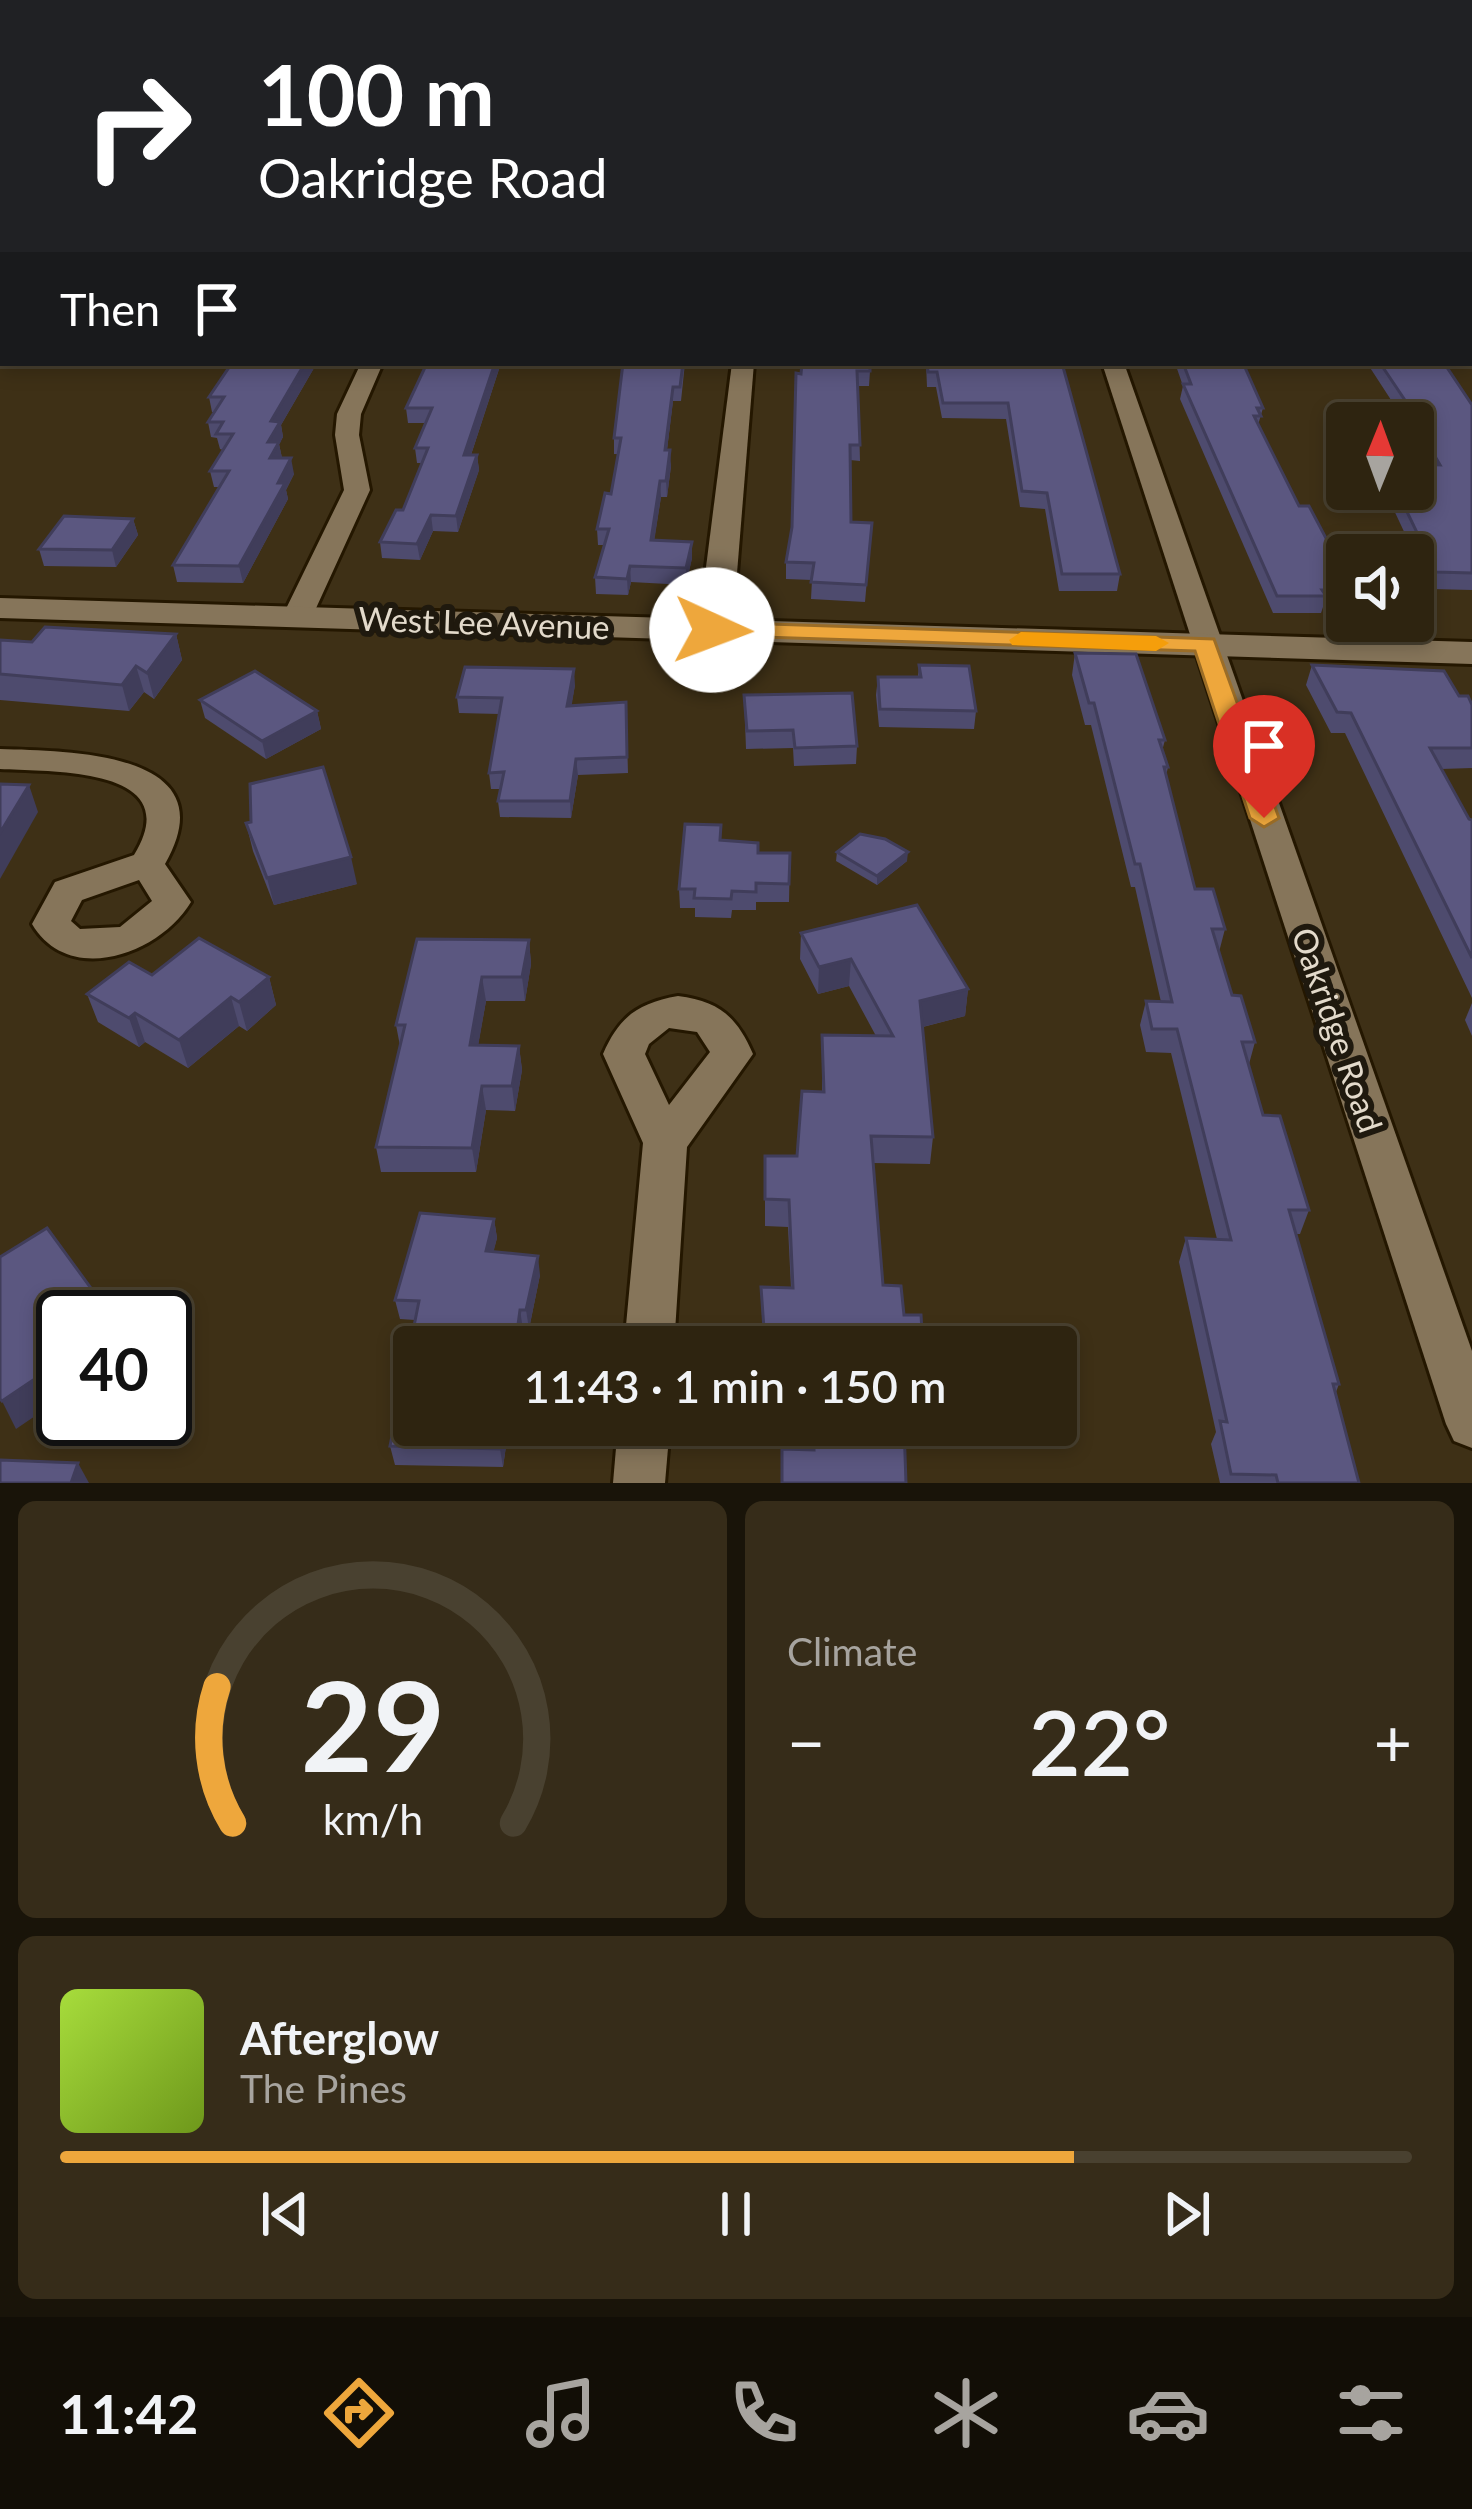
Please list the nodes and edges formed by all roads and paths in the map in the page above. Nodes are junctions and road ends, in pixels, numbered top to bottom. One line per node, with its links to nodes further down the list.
1 (371, 366): 5 (street)
2 (743, 366): 6 (street)
3 (1114, 366): 7 (street, Oakridge Road)
4 (0, 608): 5 (street, West Lee Avenue)
5 (297, 616): 6 (street, West Lee Avenue)
6 (712, 630): 7 (street, West Lee Avenue)
7 (1205, 644): 8 (street, West Lee Avenue); 13 (street, Oakridge Road)
8 (1472, 653)
9 (0, 759): 10 (street)
10 (147, 864)
11 (665, 1143): 12 (street)
12 (652, 1326)
13 (1472, 1424)
14 (642, 1446): 15 (street)
15 (639, 1483)

